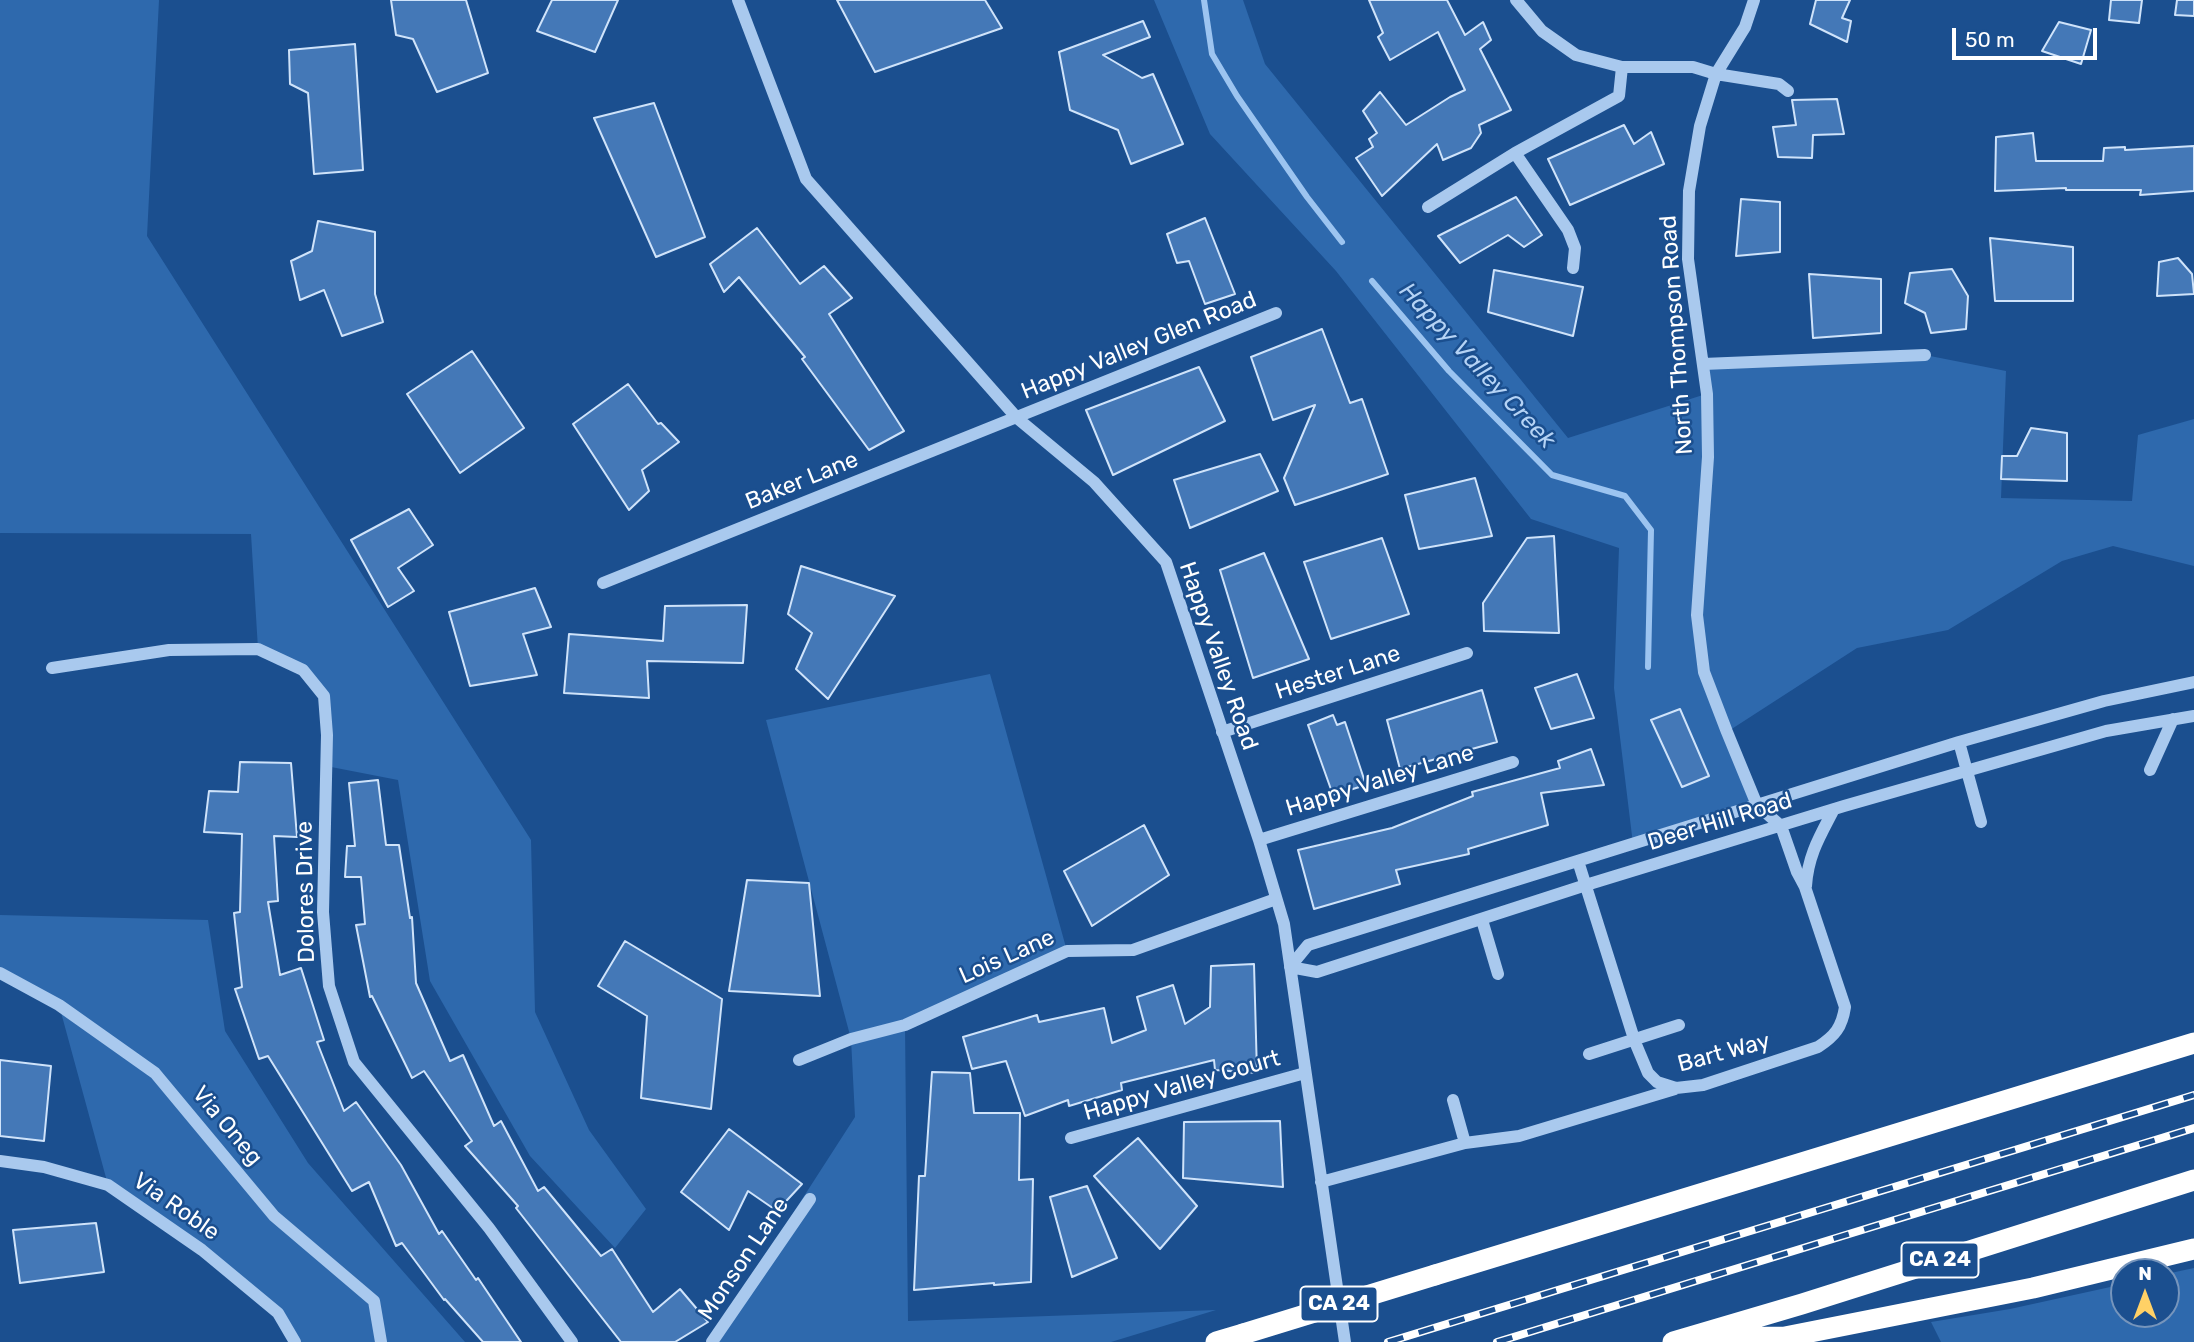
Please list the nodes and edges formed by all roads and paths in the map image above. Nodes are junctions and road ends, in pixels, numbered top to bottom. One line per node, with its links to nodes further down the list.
1 (738, 0): 13 (street, Happy Valley Road)
2 (1516, 0): 4 (street)
3 (1754, 0): 5 (street, North Thompson Road)
4 (1622, 67): 5 (street); 7 (street)
5 (1716, 74): 6 (street); 12 (street, North Thompson Road)
6 (1788, 91)
7 (1515, 153): 8 (street); 9 (street)
8 (1428, 207)
9 (1573, 268)
10 (1276, 313): 13 (street, Happy Valley Glen Road)
11 (1924, 355): 12 (street)
12 (1703, 364): 25 (street, North Thompson Road)
13 (1017, 418): 14 (street, Baker Lane); 20 (street, Happy Valley Road)
14 (603, 583)
15 (1467, 653): 20 (street, Hester Lane)
16 (52, 667): 58 (street, Dolores Drive)
17 (2194, 682): 21 (street, Deer Hill Road)
18 (2194, 716): 19 (street, Deer Hill Road)
19 (2173, 719): 23 (street, Deer Hill Road); 24 (street)
20 (1222, 732): 29 (street, Happy Valley Road)
21 (1959, 742): 23 (street); 25 (street, Deer Hill Road)
22 (1513, 762): 29 (street, Happy Valley Lane)
23 (1967, 770): 26 (street, Deer Hill Road); 27 (street)
24 (2150, 770)
25 (1757, 805): 28 (street, North Thompson Road); 30 (street, Deer Hill Road)
26 (1834, 809): 28 (street, Deer Hill Road); 33 (street, Bart Way)
27 (1981, 822)
28 (1781, 826): 32 (street, Deer Hill Road); 33 (street, Bart Way)
29 (1259, 840): 34 (street, Happy Valley Road)
30 (1633, 844): 31 (street, Deer Hill Road); 36 (street, Deer Hill Road)
31 (1577, 861): 32 (street, Bart Way); 36 (street, Deer Hill Road)
32 (1586, 885): 35 (street, Deer Hill Road); 41 (street, Bart Way)
33 (1805, 887): 46 (street, Bart Way)
34 (1276, 899): 37 (street, Happy Valley Road); 44 (street, Lois Lane)
35 (1482, 920): 37 (street, Deer Hill Road); 39 (street)
36 (1308, 945): 37 (street)
37 (1290, 967): 45 (street, Happy Valley Road)
38 (0, 973): 57 (street, Via Oneg)
39 (1498, 974)
40 (1679, 1026): 41 (street)
41 (1634, 1039): 43 (street); 46 (street, Bart Way)
42 (2194, 1043): 60 (highway, CA 24, bridge)
43 (1590, 1054)
44 (799, 1059)
45 (1304, 1073): 48 (street, Happy Valley Court); 52 (street, Happy Valley Road)
46 (1676, 1088): 49 (street)
47 (1453, 1100): 49 (street)
48 (1071, 1138)
49 (1465, 1143): 52 (street)
50 (0, 1161): 56 (street, Via Roble)
51 (2194, 1180): 55 (highway, CA 24)
52 (1321, 1182): 61 (street, Happy Valley Road)
53 (810, 1199): 59 (street, Monson Lane)
54 (2194, 1249): 55 (highway)
55 (1679, 1340)
56 (295, 1342)
57 (381, 1342)
58 (572, 1342)
59 (712, 1342)
60 (1216, 1342)
61 (1345, 1342)

